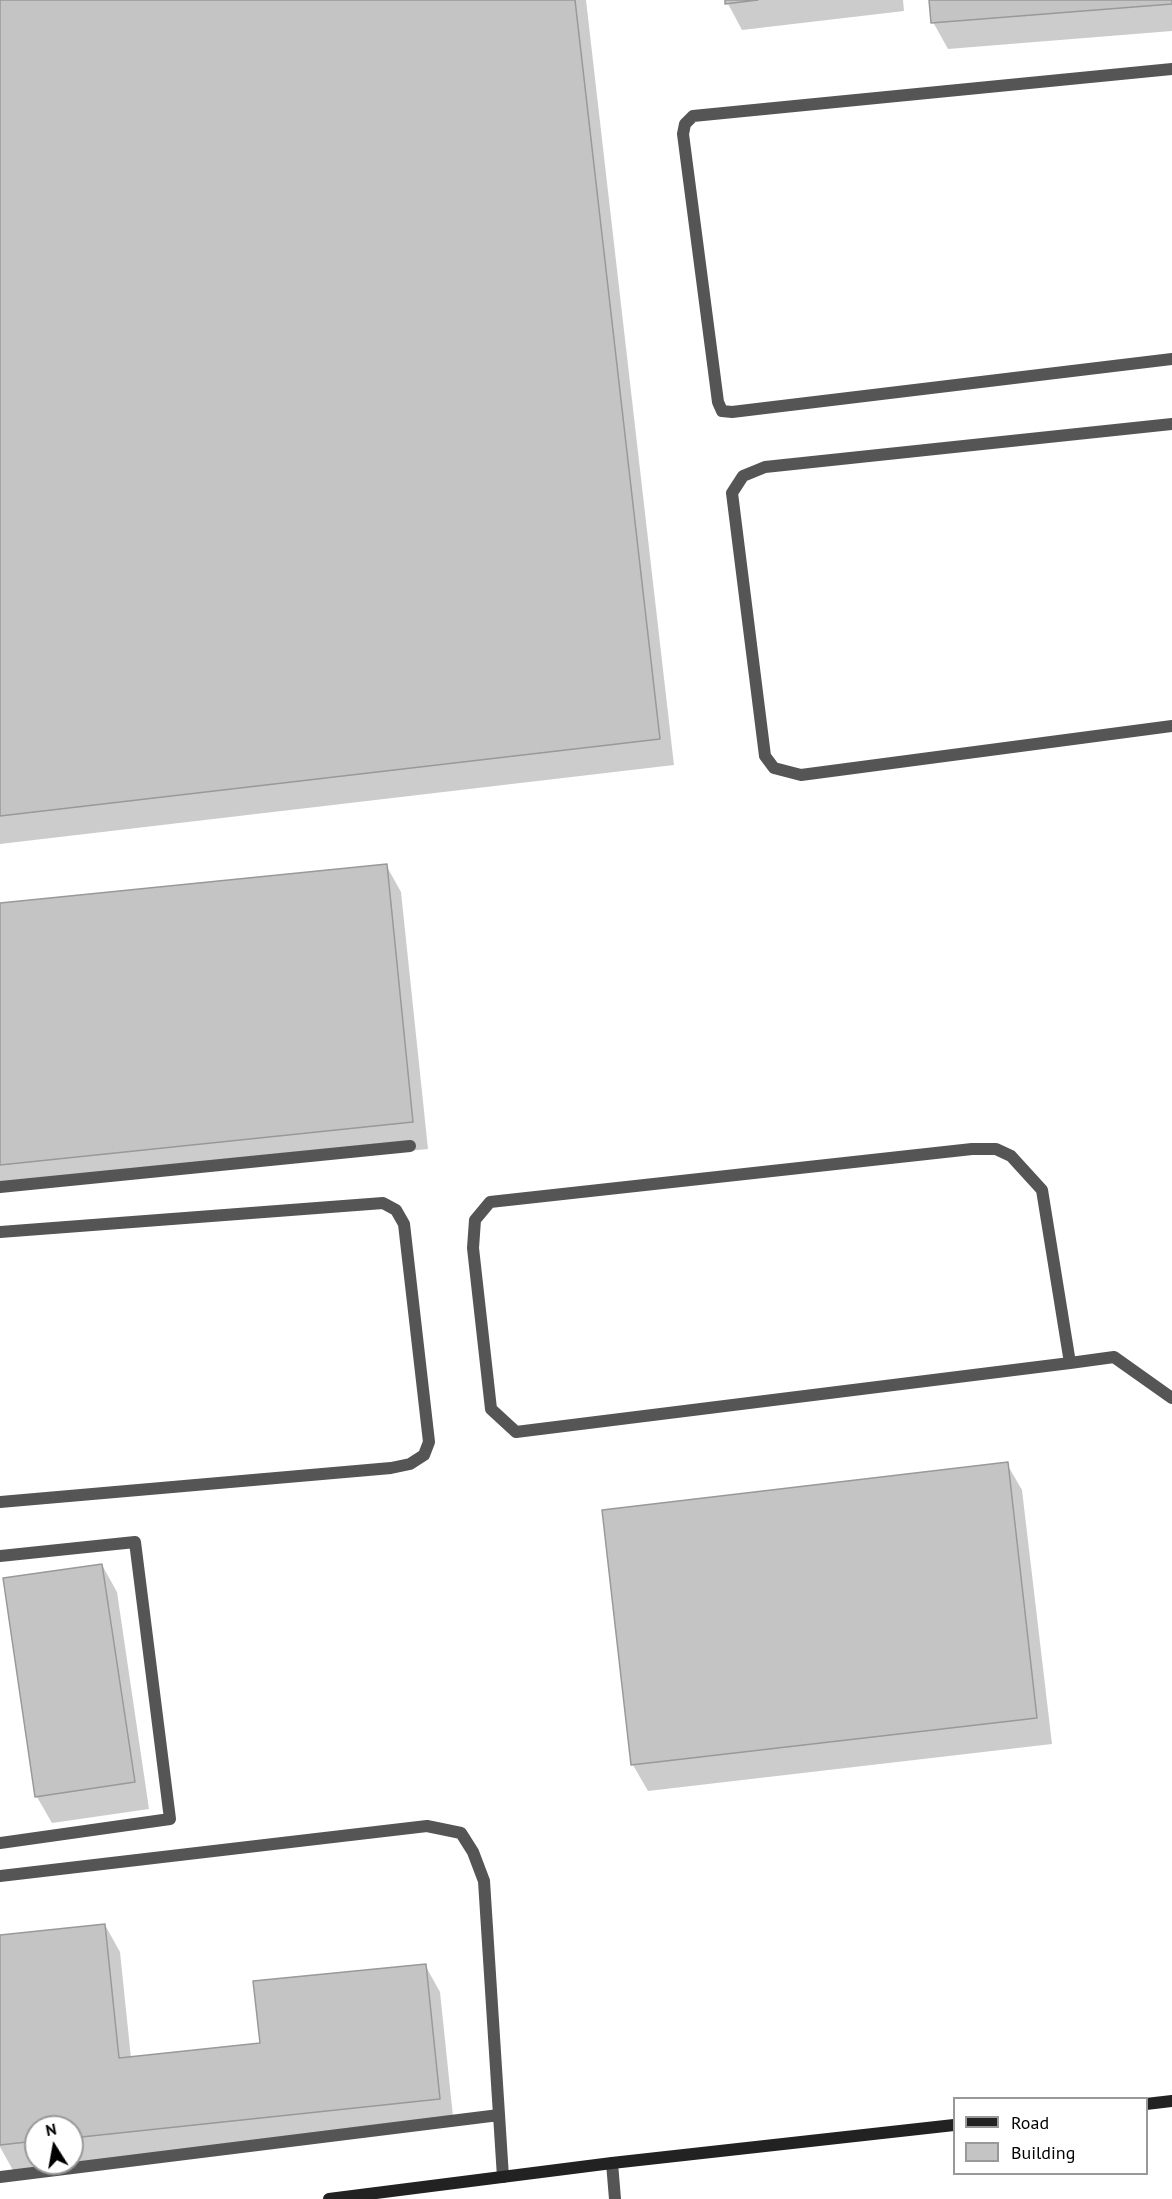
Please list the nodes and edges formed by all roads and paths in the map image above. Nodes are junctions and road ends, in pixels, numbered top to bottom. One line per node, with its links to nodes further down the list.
1 (1172, 69): 2 (street)
2 (1172, 359)
3 (1172, 424): 4 (street)
4 (1172, 726)
5 (410, 1146): 6 (street)
6 (0, 1187)
7 (0, 1232): 10 (street)
8 (1070, 1363): 8 (street); 9 (street)
9 (1172, 1398)
10 (0, 1502)
11 (0, 1556): 12 (street)
12 (0, 1843)
13 (0, 1876): 16 (street)
14 (1172, 2101): 15 (street)
15 (1148, 2104)
16 (499, 2115): 19 (street); 20 (street)
17 (953, 2125): 18 (street)
18 (612, 2163): 20 (street); 22 (street)
19 (0, 2177)
20 (503, 2177): 21 (street)
21 (328, 2199)
22 (615, 2199)

